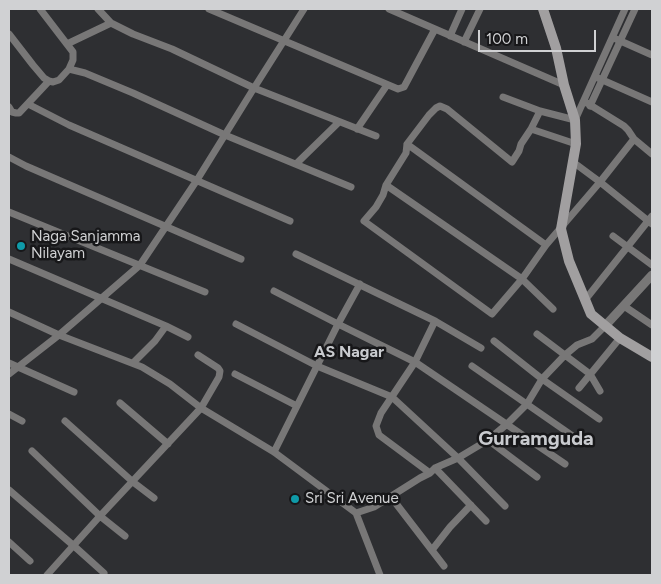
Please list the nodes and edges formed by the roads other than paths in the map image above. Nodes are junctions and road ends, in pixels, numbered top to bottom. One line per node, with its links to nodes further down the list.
1 (40, 9): 18 (street)
2 (98, 9): 11 (street)
3 (209, 9): 16 (street)
4 (304, 9): 16 (street)
5 (389, 9): 12 (street)
6 (462, 9): 13 (street)
7 (480, 9): 17 (street)
8 (543, 9): 24 (main road)
9 (625, 9): 15 (street)
10 (635, 9): 15 (street)
11 (111, 23): 18 (street); 25 (street)
12 (435, 29): 13 (street); 23 (street)
13 (450, 36): 17 (street)
14 (10, 39): 22 (street)
15 (616, 40): 19 (street); 21 (street)
16 (284, 41): 23 (street); 25 (street)
17 (464, 42): 24 (street)
18 (67, 44): 20 (street)
19 (652, 55)
20 (70, 70): 22 (street); 36 (street)
21 (599, 78): 27 (street); 29 (street)
22 (49, 81): 28 (street)
23 (387, 84): 34 (street)
24 (564, 86): 32 (main road)
25 (254, 88): 33 (street); 36 (street)
26 (503, 98): 31 (street)
27 (652, 102)
28 (28, 104): 30 (street); 45 (street)
29 (587, 104): 32 (street); 38 (street)
30 (9, 107)
31 (540, 111): 32 (street); 35 (street)
32 (575, 120): 40 (main road)
33 (339, 122): 34 (street); 44 (street)
34 (357, 129): 37 (street)
35 (531, 129): 39 (street); 40 (street)
36 (225, 135): 44 (street); 45 (street)
37 (376, 136)
38 (634, 139): 41 (street); 46 (street)
39 (407, 144): 47 (street); 55 (street)
40 (576, 144): 43 (main road)
41 (652, 154)
42 (9, 156): 52 (street)
43 (573, 162): 46 (street); 53 (main road)
44 (296, 164): 48 (street)
45 (197, 180): 51 (street); 52 (street)
46 (600, 182): 50 (street); 53 (street)
47 (386, 185): 63 (street); 63 (street)
48 (351, 187)
49 (9, 212): 60 (street)
50 (651, 220): 56 (street)
51 (290, 221)
52 (167, 227): 59 (street); 60 (street)
53 (562, 229): 55 (street); 68 (main road)
54 (613, 236): 56 (street)
55 (546, 246): 63 (street)
56 (628, 246): 61 (street); 68 (street)
57 (296, 254): 64 (street)
58 (9, 259): 67 (street)
59 (241, 259)
60 (140, 265): 66 (street); 67 (street)
61 (652, 265)
62 (652, 275): 69 (street)
63 (522, 279): 70 (street)
64 (360, 284): 72 (street); 74 (street)
65 (274, 291): 74 (street)
66 (205, 292)
67 (101, 299): 76 (street); 79 (street)
68 (585, 300): 77 (main road)
69 (624, 306): 75 (street); 77 (street)
70 (553, 310)
71 (9, 312): 79 (street)
72 (435, 321): 83 (street); 87 (street)
73 (236, 324): 90 (street)
74 (338, 324): 87 (street); 90 (street)
75 (652, 325)
76 (166, 326): 80 (street); 89 (street)
77 (605, 326): 81 (main road); 85 (street)
78 (537, 334): 85 (street)
79 (59, 335): 89 (street); 92 (street)
80 (188, 337)
81 (620, 338): 86 (main road); 95 (street)
82 (494, 341): 96 (street)
83 (481, 348)
84 (198, 355): 104 (street)
85 (565, 356): 95 (street); 96 (street)
86 (652, 357)
87 (415, 362): 100 (street); 109 (street)
88 (9, 363): 92 (street)
89 (133, 363): 104 (street)
90 (317, 366): 100 (street); 103 (street)
91 (472, 366): 102 (street)
92 (17, 367): 93 (street); 99 (street)
93 (9, 374)
94 (235, 374): 103 (street)
95 (590, 374): 97 (street); 98 (street)
96 (542, 379): 102 (street); 106 (street)
97 (579, 388)
98 (600, 391)
99 (74, 392)
100 (392, 397): 115 (street); 117 (street)
101 (120, 403): 112 (street)
102 (526, 404): 109 (street); 111 (street)
103 (296, 406): 114 (street)
104 (201, 408): 112 (street); 114 (street)
105 (9, 414): 107 (street)
106 (599, 419)
107 (22, 421)
108 (65, 421): 119 (street)
109 (507, 424): 110 (street); 116 (street)
110 (488, 440): 115 (street); 118 (street)
111 (580, 441)
112 (168, 444): 119 (street)
113 (32, 452): 126 (street)
114 (274, 452): 125 (street)
115 (458, 458): 117 (street); 124 (street)
116 (565, 464)
117 (433, 471): 121 (street); 123 (street)
118 (537, 477)
119 (133, 482): 122 (street); 126 (street)
120 (10, 495): 130 (street)
121 (391, 497): 125 (street); 131 (street)
122 (154, 498)
123 (471, 505): 127 (street); 131 (street)
124 (504, 506)
125 (356, 512): 136 (street)
126 (100, 516): 128 (street); 130 (street)
127 (486, 521)
128 (125, 536)
129 (9, 542): 132 (street)
130 (74, 546): 134 (street); 135 (street)
131 (432, 550): 133 (street)
132 (30, 561)
133 (444, 566)
134 (104, 573)
135 (47, 575)
136 (380, 575)

